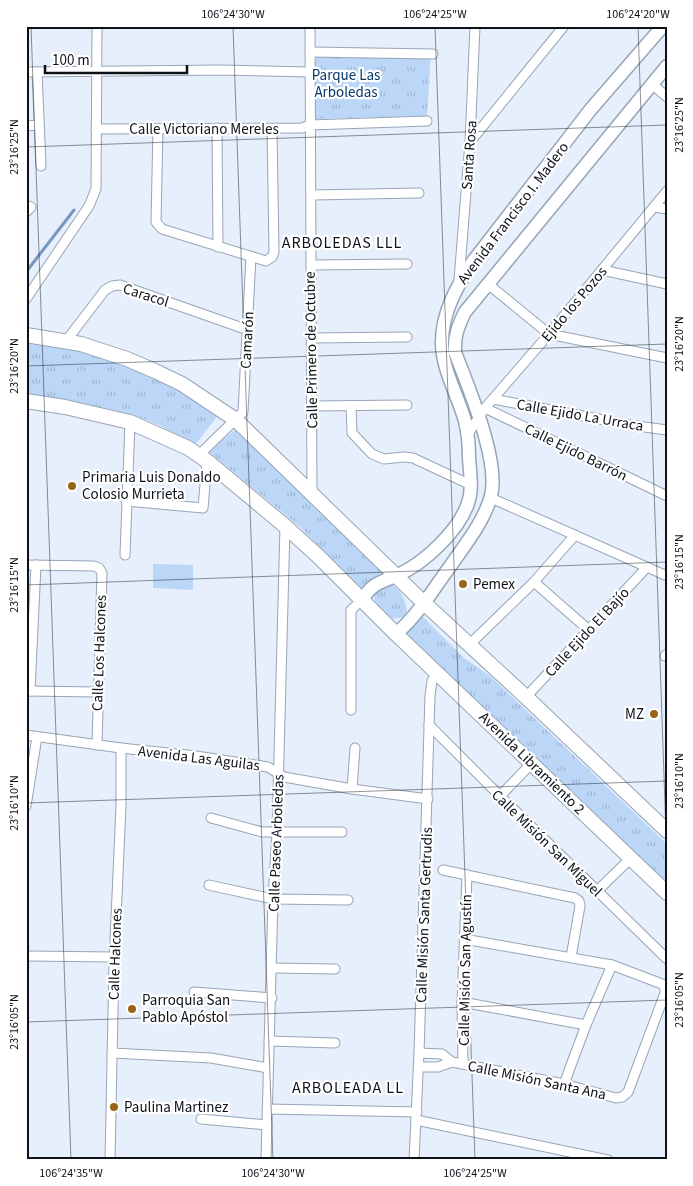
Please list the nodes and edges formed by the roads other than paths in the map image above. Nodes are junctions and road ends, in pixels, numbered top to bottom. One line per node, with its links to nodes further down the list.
1 (97, 26): 11 (street)
2 (310, 26): 6 (street, Calle Primero de Octubre)
3 (475, 26): 23 (street, Santa Rosa)
4 (564, 26): 23 (street)
5 (663, 26): 37 (street, Avenida Francisco I. Madero)
6 (310, 52): 7 (street); 12 (street, Calle Primero de Octubre)
7 (433, 54)
8 (667, 66): 13 (street, Avenida Francisco I. Madero)
9 (26, 72): 10 (street)
10 (37, 72): 11 (street); 18 (street)
11 (97, 72): 12 (street); 21 (street)
12 (310, 72): 16 (street, Calle Primero de Octubre)
13 (652, 84): 14 (street); 38 (street, Avenida Francisco I. Madero)
14 (667, 97)
15 (427, 121): 16 (street, Calle Victoriano Mereles)
16 (310, 125): 20 (street, Calle Victoriano Mereles); 27 (street, Calle Primero de Octubre)
17 (26, 126): 18 (street)
18 (39, 126): 24 (street)
19 (217, 128): 20 (street, Calle Victoriano Mereles); 22 (street, Calle Victoriano Mereles); 32 (street)
20 (272, 128): 33 (street)
21 (96, 129): 22 (street, Calle Victoriano Mereles); 40 (street)
22 (158, 129): 32 (street)
23 (470, 142): 37 (street, Santa Rosa)
24 (41, 166)
25 (667, 191): 29 (street, Ejido los Pozos)
26 (419, 193): 27 (street)
27 (312, 195): 35 (street, Calle Primero de Octubre)
28 (26, 205): 31 (street)
29 (654, 207): 30 (street); 36 (street, Ejido los Pozos)
30 (667, 209)
31 (26, 212)
32 (218, 247): 33 (street)
33 (251, 256): 41 (street, Camarón)
34 (407, 264): 35 (street)
35 (311, 265): 45 (street, Calle Primero de Octubre)
36 (602, 270): 39 (street); 42 (street, Ejido los Pozos)
37 (459, 284): 57 (street, Avenida Francisco I. Madero)
38 (488, 284): 42 (street); 53 (street, Avenida Francisco I. Madero)
39 (667, 284)
40 (26, 299)
41 (248, 330): 46 (street, Caracol); 54 (street, Camarón)
42 (549, 334): 47 (street); 48 (street, Ejido los Pozos)
43 (26, 335): 46 (main road)
44 (407, 337): 45 (street)
45 (311, 338): 51 (street, Calle Primero de Octubre)
46 (66, 341): 54 (main road)
47 (667, 358)
48 (493, 399): 53 (street, Ejido los Pozos); 56 (street, Calle Ejido La Urraca)
49 (26, 401): 55 (main road, Avenida Libramiento 2)
50 (407, 405): 52 (street)
51 (312, 406): 52 (street); 60 (street, Calle Primero de Octubre)
52 (351, 406): 59 (street)
53 (482, 412): 57 (street, Ejido los Pozos); 61 (street, Calle Ejido Barrón); 62 (street, Avenida Francisco I. Madero)
54 (236, 420): 58 (street); 60 (main road)
55 (130, 422): 58 (main road, Avenida Libramiento 2); 63 (street)
56 (667, 430)
57 (468, 434): 59 (street, Avenida Francisco I. Madero)
58 (203, 458): 63 (street); 64 (main road, Avenida Libramiento 2)
59 (471, 485): 69 (street, Avenida Francisco I. Madero)
60 (312, 493): 69 (main road)
61 (667, 496)
62 (491, 498): 65 (street); 73 (street, Avenida Francisco I. Madero)
63 (126, 501): 66 (street)
64 (285, 526): 72 (main road, Avenida Libramiento 2); 89 (street, Calle Paseo Arboledas)
65 (575, 534): 68 (street); 71 (street)
66 (125, 555)
67 (31, 565): 78 (street); 79 (street, Calle Los Halcones)
68 (647, 567): 70 (street); 74 (street, Calle Ejido El Bajío)
69 (397, 576): 72 (street); 73 (main road)
70 (667, 576)
71 (534, 582): 74 (street); 76 (street)
72 (362, 600): 75 (main road, Avenida Libramiento 2); 81 (street)
73 (424, 603): 75 (street); 76 (main road)
74 (590, 631): 80 (street, Calle Ejido El Bajío)
75 (396, 634): 77 (main road, Avenida Libramiento 2)
76 (470, 644): 80 (main road)
77 (438, 673): 82 (street, Calle Misión Santa Gertrudis); 88 (main road, Avenida Libramiento 2)
78 (28, 691): 79 (street)
79 (98, 692): 85 (street, Calle Los Halcones)
80 (526, 697): 95 (main road)
81 (351, 710)
82 (429, 725): 91 (street, Calle Misión San Miguel); 92 (street, Calle Misión Santa Gertrudis)
83 (26, 735): 84 (street, Avenida Las Aguilas)
84 (37, 737): 85 (street, Avenida Las Aguilas); 93 (street)
85 (96, 744): 86 (street, Avenida Las Aguilas)
86 (121, 748): 89 (street, Avenida Las Aguilas); 108 (street, Calle Halcones)
87 (355, 748): 90 (street)
88 (532, 763): 91 (street); 98 (main road, Avenida Libramiento 2)
89 (278, 773): 90 (street, Avenida Las Aguilas); 96 (street, Calle Paseo Arboledas)
90 (352, 790): 92 (street, Avenida Las Aguilas)
91 (500, 796): 102 (street, Calle Misión San Miguel)
92 (428, 799): 121 (street, Calle Misión Santa Gertrudis)
93 (26, 806)
94 (211, 818): 96 (street)
95 (667, 831)
96 (277, 832): 97 (street); 104 (street, Calle Paseo Arboledas)
97 (342, 832)
98 (631, 858): 102 (street); 103 (main road, Avenida Libramiento 2)
99 (443, 870): 100 (street)
100 (467, 875): 106 (street, Calle Misión San Agustín); 109 (street)
101 (209, 885): 104 (street)
102 (596, 891): 110 (street, Calle Misión San Miguel)
103 (667, 893)
104 (273, 900): 105 (street); 112 (street, Calle Paseo Arboledas)
105 (348, 900)
106 (464, 939): 109 (street); 116 (street, Calle Misión San Agustín)
107 (26, 956): 108 (street)
108 (114, 957): 120 (street, Calle Halcones)
109 (571, 957): 111 (street)
110 (667, 959)
111 (612, 965): 117 (street); 126 (street, Calle Misión Santa Ana)
112 (272, 968): 113 (street); 115 (street, Calle Paseo Arboledas)
113 (336, 969)
114 (194, 992): 115 (street)
115 (272, 998): 118 (street, Calle Paseo Arboledas)
116 (462, 1002): 117 (street); 123 (street, Calle Misión San Agustín)
117 (586, 1025): 126 (street)
118 (269, 1041): 119 (street); 125 (street, Calle Paseo Arboledas)
119 (335, 1043)
120 (112, 1053): 125 (street); 131 (street, Calle Halcones)
121 (419, 1053): 122 (street, Calle Misión Santa Ana); 124 (street, Calle Misión Santa Gertrudis)
122 (452, 1062): 123 (street, Calle Misión Santa Ana); 124 (street, Calle Misión Santa Ana)
123 (464, 1064): 126 (street, Calle Misión Santa Ana)
124 (419, 1067): 128 (street, Calle Misión Santa Gertrudis)
125 (268, 1068): 127 (street, Calle Paseo Arboledas)
126 (564, 1084)
127 (267, 1109): 128 (street); 130 (street, Calle Paseo Arboledas)
128 (417, 1116): 133 (street, Calle Misión Santa Gertrudis); 134 (street)
129 (201, 1119): 130 (street)
130 (267, 1125): 132 (street, Calle Paseo Arboledas)
131 (110, 1160)
132 (266, 1160)
133 (414, 1160)
134 (608, 1160)

